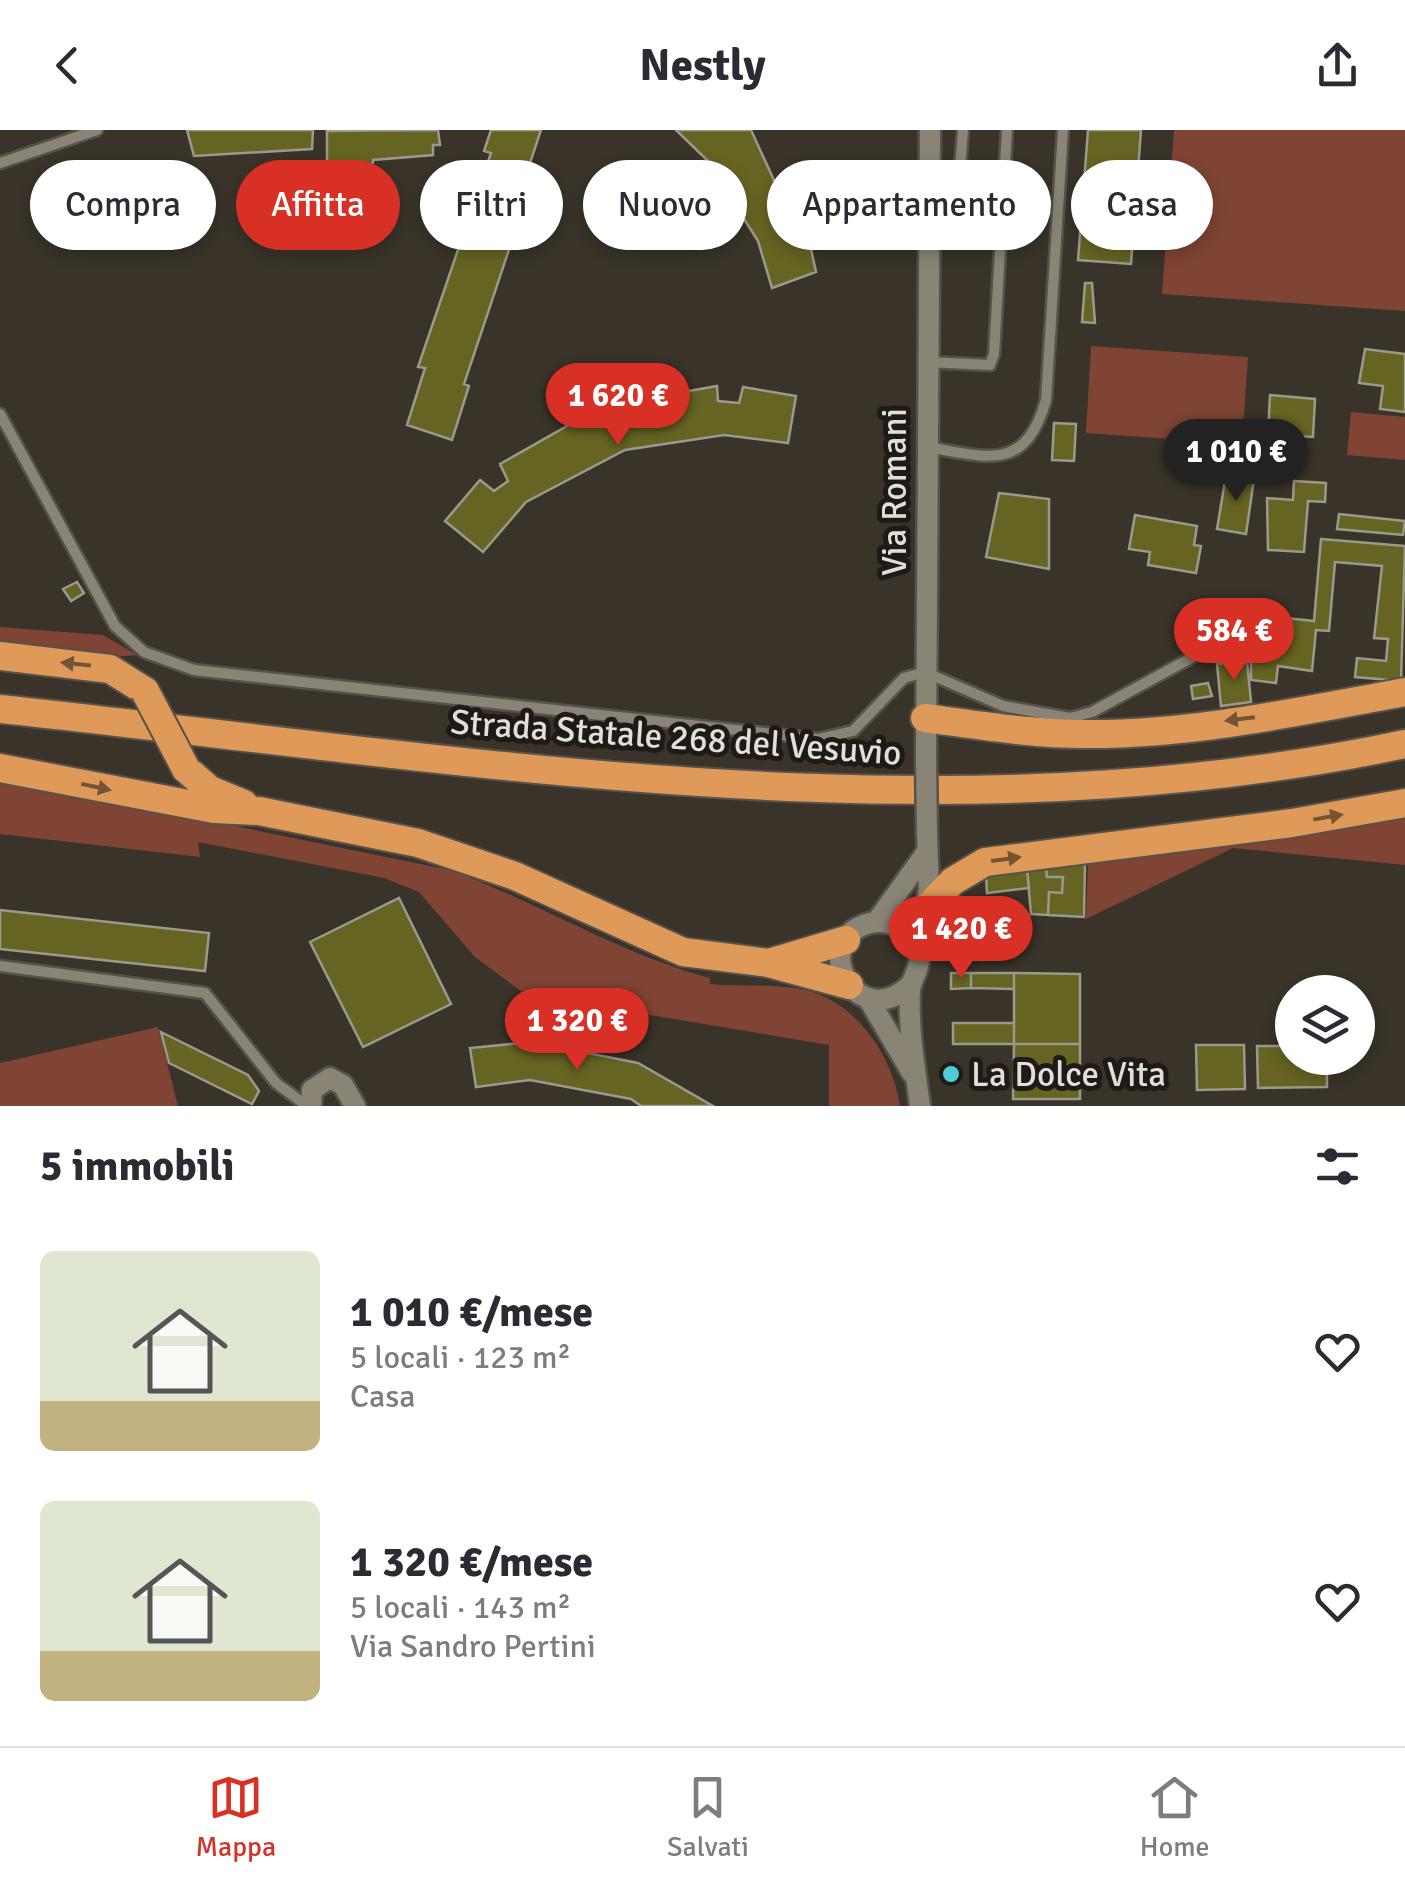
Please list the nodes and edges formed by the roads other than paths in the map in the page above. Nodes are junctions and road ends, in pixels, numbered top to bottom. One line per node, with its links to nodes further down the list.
1 (97, 130): 7 (lane)
2 (930, 130): 8 (street, Via Romani)
3 (964, 130): 6 (lane)
4 (1007, 130): 8 (lane)
5 (1064, 130): 10 (lane)
6 (961, 160)
7 (0, 164)
8 (927, 362): 10 (street, Via Romani)
9 (0, 414): 13 (lane)
10 (926, 447): 13 (street, Via Romani)
11 (1200, 653): 13 (lane)
12 (0, 656): 20 (highway, one-way to 12, bridge)
13 (925, 672): 16 (street, Via Romani)
14 (1405, 692): 16 (highway, one-way to 16)
15 (0, 709): 17 (highway, Strada Statale 268 del Vesuvio)
16 (925, 718): 21 (street, Via Romani, bridge)
17 (1405, 744)
18 (0, 768): 20 (highway, one-way to 20)
19 (1405, 803): 22 (highway, one-way to 19)
20 (259, 811): 26 (highway)
21 (926, 844): 22 (street, Via Romani); 23 (street)
22 (926, 909): 25 (street, Via Romani)
23 (877, 922): 24 (street); 25 (street)
24 (846, 940): 26 (highway); 29 (street)
25 (916, 948): 28 (street)
26 (768, 963): 29 (highway)
27 (0, 966): 31 (lane)
28 (910, 985): 29 (street); 30 (street)
29 (858, 991): 30 (street)
30 (913, 1074): 33 (street)
31 (309, 1106): 32 (street)
32 (355, 1106)
33 (920, 1106)

